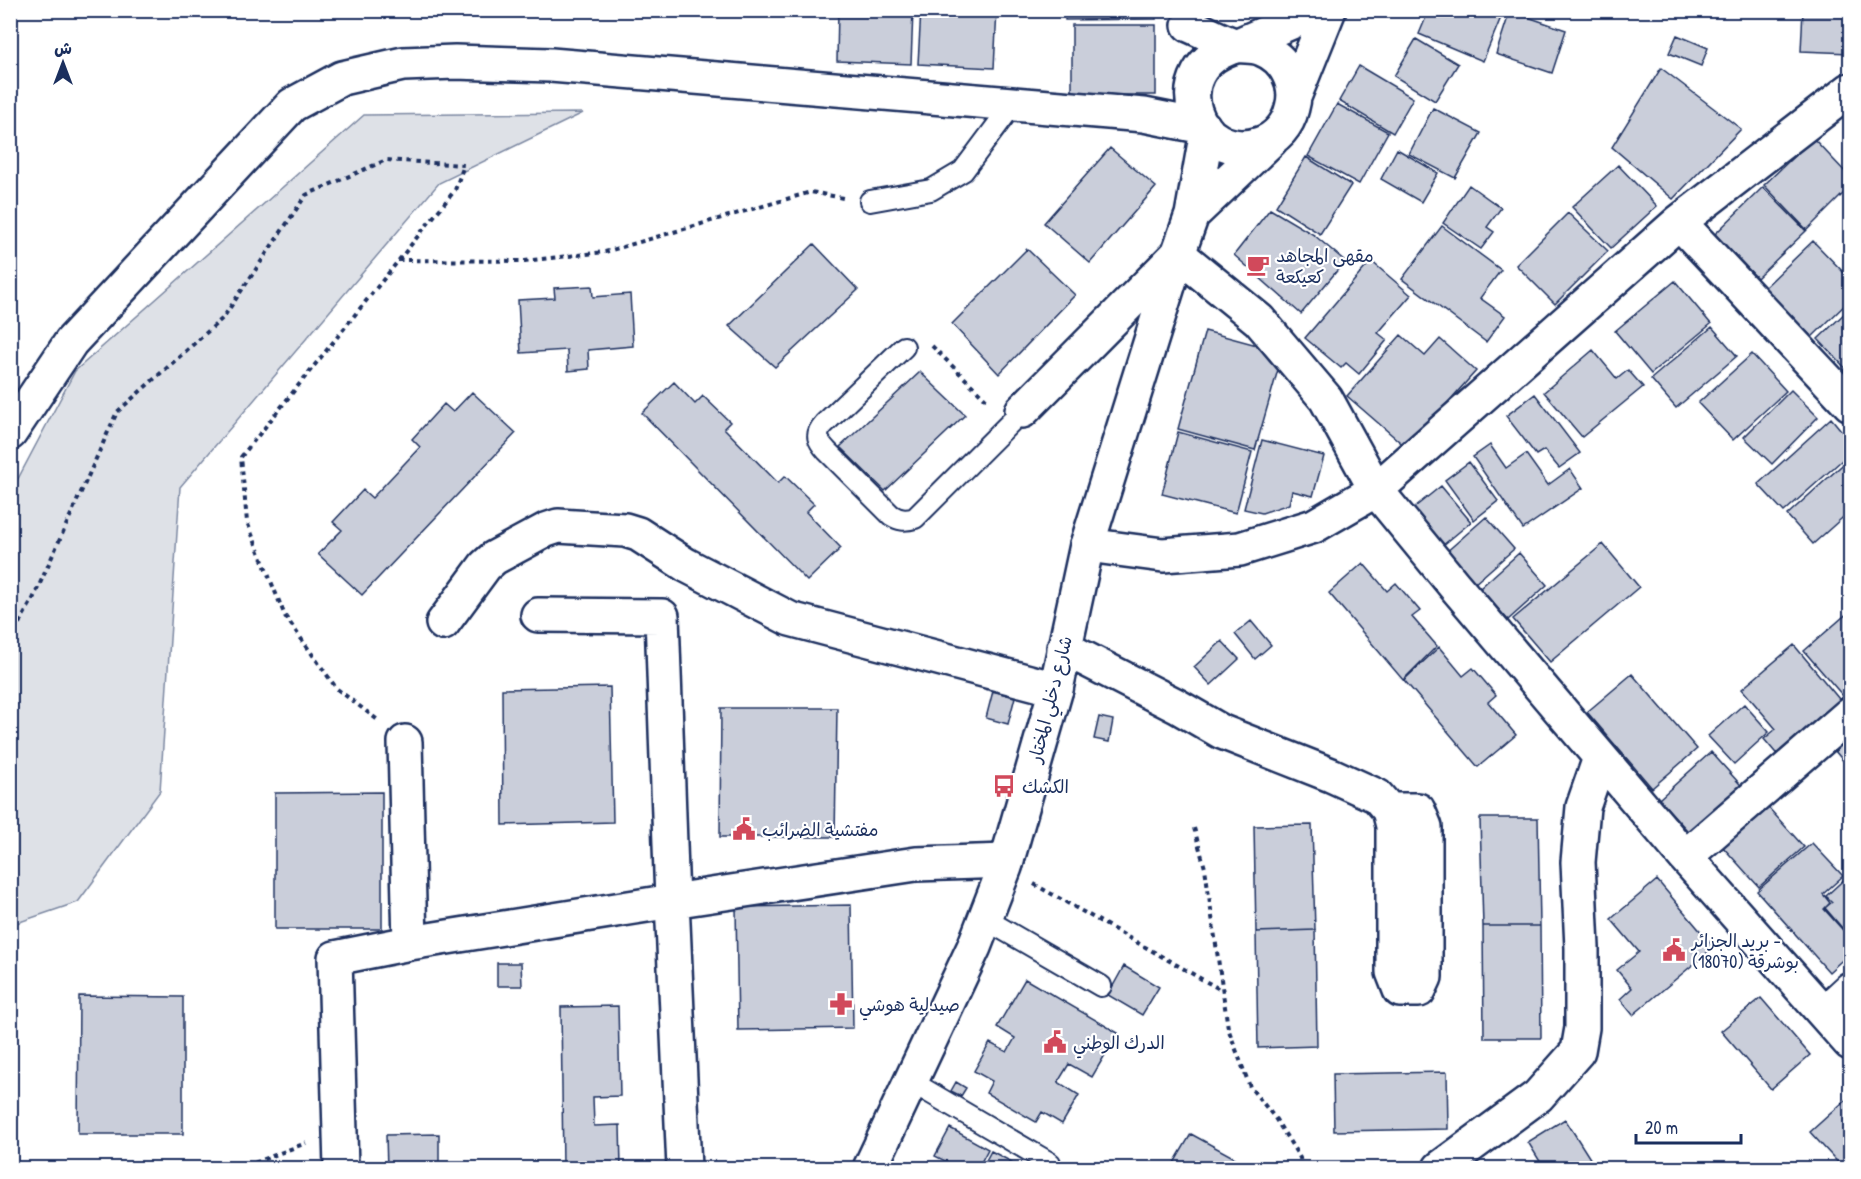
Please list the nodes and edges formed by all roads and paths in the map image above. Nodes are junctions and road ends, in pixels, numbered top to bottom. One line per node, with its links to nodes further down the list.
1 (1319, 10): 4 (street)
2 (1329, 10): 7 (street)
3 (1188, 18): 4 (street); 5 (street)
4 (1236, 46): 5 (street); 7 (street)
5 (1200, 68): 9 (street); 10 (street)
6 (1851, 90): 14 (street)
7 (1294, 97): 11 (street)
8 (1013, 104): 9 (street); 12 (lane); 21 (street)
9 (1144, 115): 10 (street)
10 (1205, 129): 11 (street); 13 (street, شارع دخلي المختار)
11 (1277, 134): 13 (street)
12 (870, 201): 16 (path)
13 (1192, 215): 15 (street, شارع دخلي المختار)
14 (1679, 222): 19 (street); 22 (street)
15 (1178, 254): 20 (street); 22 (street); 23 (street, شارع دخلي المختار)
16 (398, 260): 26 (path); 30 (path)
17 (928, 343): 20 (path)
18 (904, 347): 20 (lane)
19 (1851, 404)
20 (1017, 417)
21 (10, 433)
22 (1376, 490): 23 (street); 31 (street)
23 (1087, 545): 27 (street, شارع دخلي المختار)
24 (538, 615): 36 (street)
25 (443, 623): 28 (street)
26 (10, 639)
27 (1064, 648): 28 (street, شارع دخلي المختار); 32 (street)
28 (1056, 689): 35 (street, شارع دخلي المختار)
29 (1851, 714): 34 (street)
30 (405, 742): 38 (street)
31 (1600, 758): 34 (street); 52 (street)
32 (1389, 810)
33 (1194, 828): 41 (path)
34 (1685, 857): 42 (street)
35 (1006, 864): 36 (street); 37 (street, شارع دخلي المختار); 41 (path)
36 (672, 901): 38 (street); 49 (street)
37 (985, 919): 39 (lane); 44 (street, شارع دخلي المختار)
38 (410, 943): 45 (street)
39 (1101, 986)
40 (1851, 989): 42 (street)
41 (1221, 990): 51 (path)
42 (1824, 1013): 43 (street)
43 (1851, 1043)
44 (910, 1081): 46 (lane); 50 (street, شارع دخلي المختار)
45 (340, 1129): 47 (path); 48 (street)
46 (1050, 1163)
47 (76, 1168)
48 (341, 1168)
49 (684, 1168)
50 (870, 1168)
51 (1301, 1168)
52 (1440, 1168)

